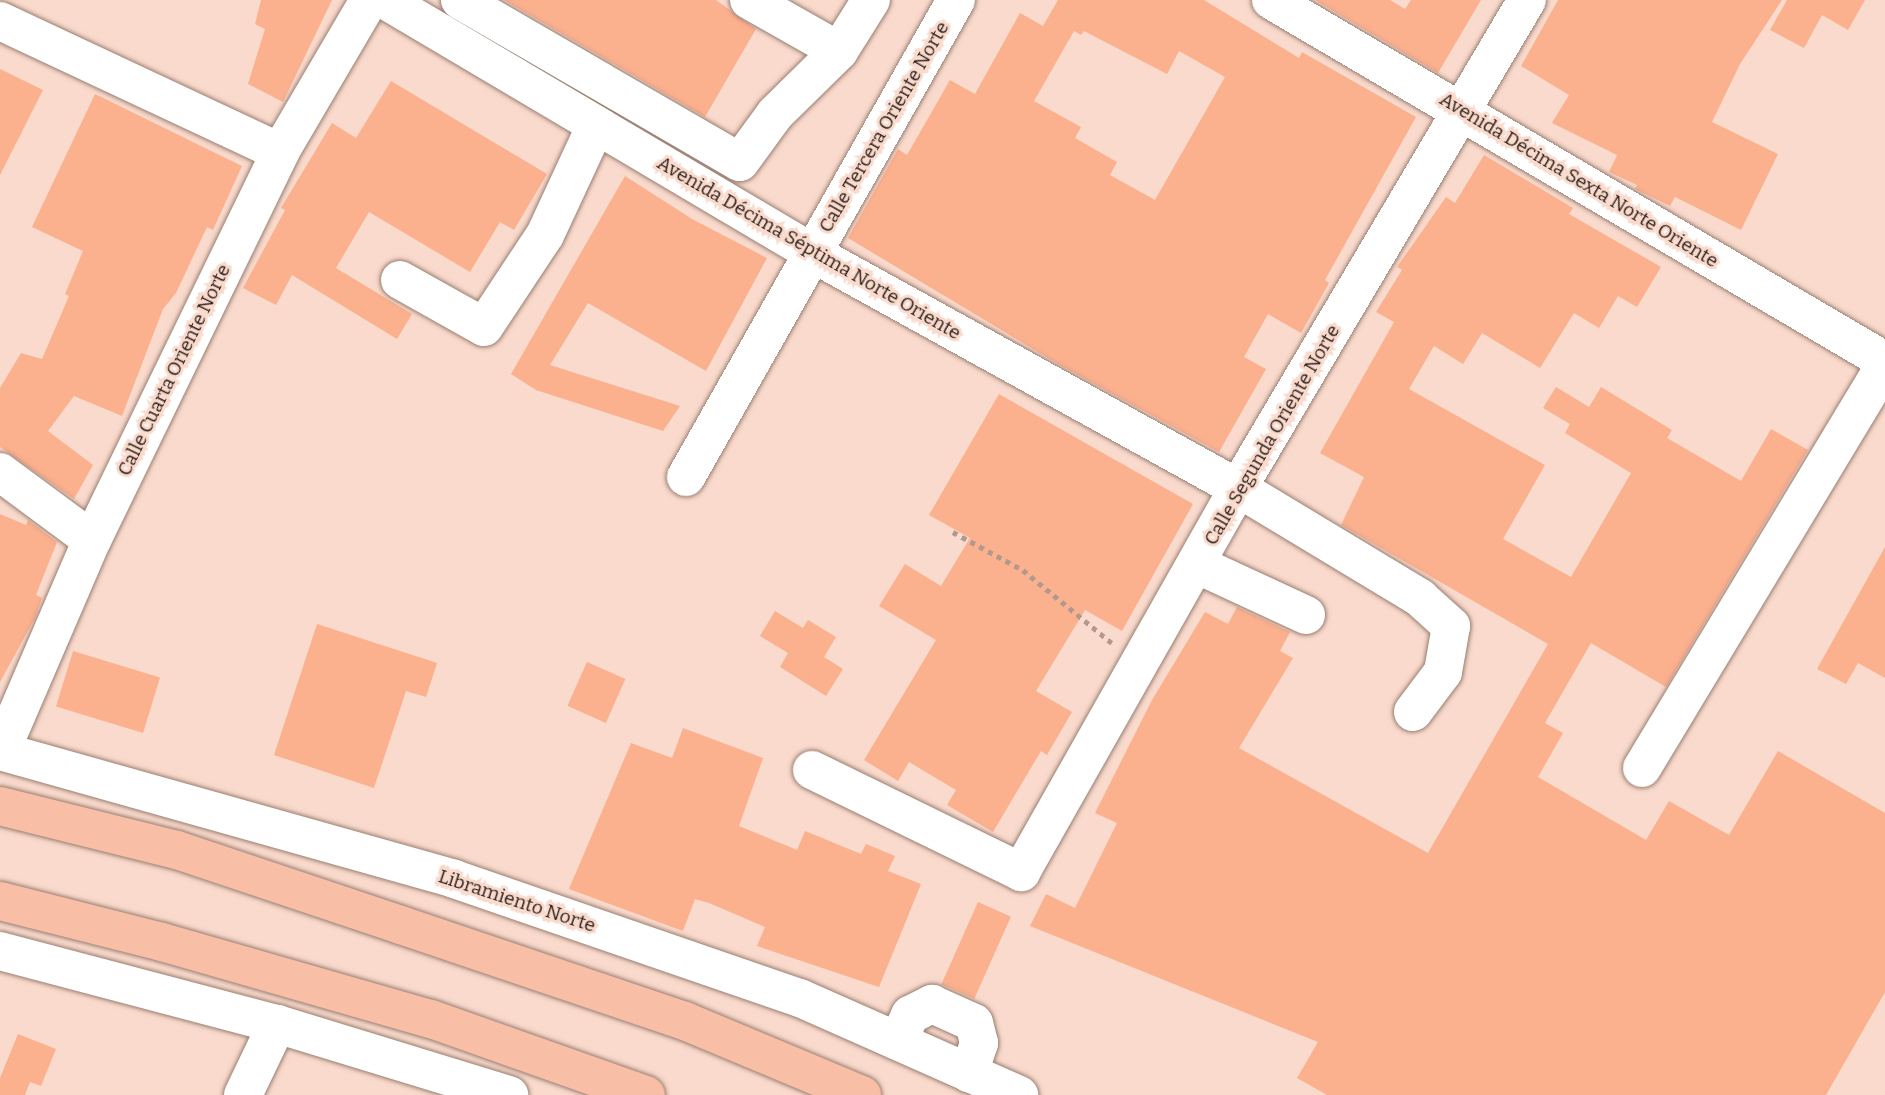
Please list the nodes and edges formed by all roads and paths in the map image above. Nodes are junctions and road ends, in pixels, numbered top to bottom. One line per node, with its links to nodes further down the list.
1 (369, 0): 13 (street, Calle Cuarta Oriente Norte)
2 (385, 0): 12 (street, Avenida Décima Séptima Norte Oriente)
3 (460, 0): 10 (street)
4 (749, 0): 10 (street)
5 (871, 0): 10 (street)
6 (956, 0): 14 (street, Calle Tercera Oriente Norte)
7 (1271, 0): 11 (street, Avenida Décima Sexta Norte Oriente)
8 (1527, 0): 11 (street, Calle Segunda Oriente Norte)
9 (0, 21): 13 (street)
10 (839, 51)
11 (1462, 111): 16 (street, Avenida Décima Sexta Norte Oriente); 19 (street, Calle Segunda Oriente Norte)
12 (596, 125): 14 (street, Avenida Décima Séptima Norte Oriente); 15 (street)
13 (280, 152): 21 (street, Calle Cuarta Oriente Norte)
14 (812, 253): 18 (street, Calle Tercera Oriente Norte); 19 (street, Avenida Décima Séptima Norte Oriente)
15 (400, 280)
16 (1885, 363): 27 (street)
17 (0, 472): 21 (street)
18 (686, 477)
19 (1238, 488): 22 (street, Calle Segunda Oriente Norte); 25 (street, Avenida Décima Séptima Norte Oriente)
20 (953, 531): 24 (path)
21 (92, 540): 26 (street, Calle Cuarta Oriente Norte)
22 (1198, 565): 23 (street); 24 (street, Calle Segunda Oriente Norte)
23 (1306, 615)
24 (1142, 662): 28 (street, Calle Segunda Oriente Norte)
25 (1413, 712)
26 (1, 751): 37 (street, Libramiento Norte)
27 (1642, 768)
28 (812, 770)
29 (0, 806): 36 (highway)
30 (0, 901): 35 (highway)
31 (0, 951): 32 (street)
32 (277, 1024): 33 (street); 34 (street)
33 (243, 1095)
34 (509, 1095)
35 (646, 1095)
36 (862, 1095)
37 (1019, 1095)

